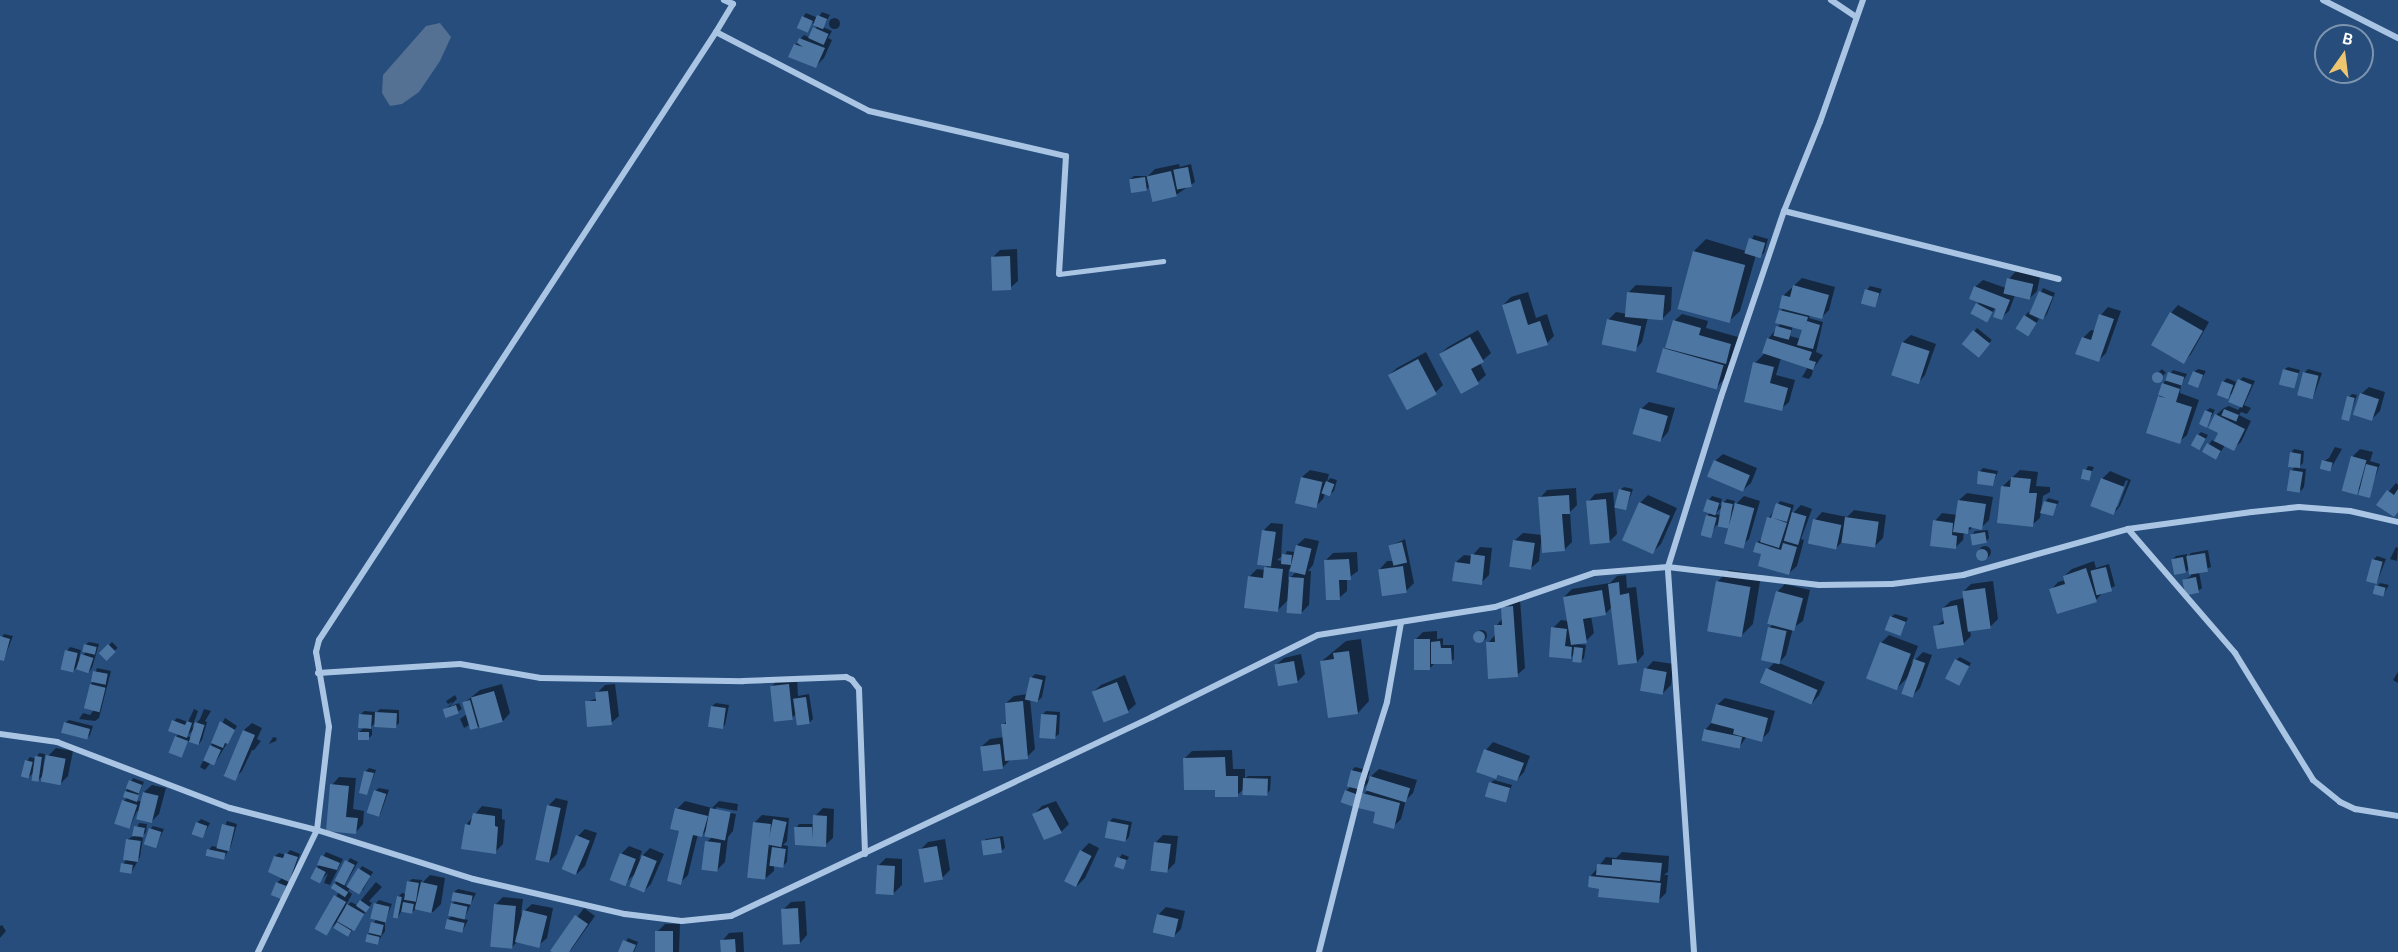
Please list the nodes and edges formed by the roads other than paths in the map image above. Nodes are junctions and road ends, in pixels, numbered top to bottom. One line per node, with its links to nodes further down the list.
1 (724, 0): 5 (street)
2 (1831, 0): 6 (street)
3 (1863, 0): 6 (street)
4 (2323, 0): 8 (street)
5 (735, 2): 7 (street)
6 (1855, 16): 9 (street)
7 (716, 32): 11 (street); 17 (street)
8 (2398, 38)
9 (1784, 211): 12 (street); 15 (street)
10 (1163, 261): 11 (lane)
11 (1059, 274)
12 (2059, 279)
13 (2398, 522): 14 (street)
14 (2128, 529): 15 (street); 19 (street)
15 (1668, 567): 16 (street); 24 (street)
16 (1401, 623): 21 (street); 23 (street)
17 (318, 673): 20 (street); 21 (street)
18 (0, 734): 20 (street)
19 (2398, 816)
20 (317, 830): 21 (street); 22 (street)
21 (865, 854)
22 (258, 952)
23 (1318, 952)
24 (1694, 952)

